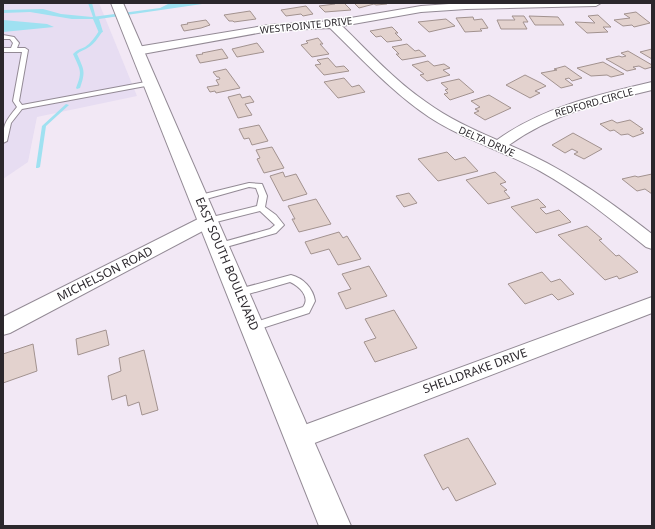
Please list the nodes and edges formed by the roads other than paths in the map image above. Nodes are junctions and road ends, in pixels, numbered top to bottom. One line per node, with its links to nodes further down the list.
1 (596, 3): 3 (street, WESTPOINTE DRIVE)
2 (120, 11): 7 (street, EAST SOUTH BOULEVARD)
3 (333, 24): 7 (street, WESTPOINTE DRIVE); 13 (street, DELTA DRIVE)
4 (3, 37): 5 (lane)
5 (14, 49): 6 (lane); 10 (lane)
6 (3, 50)
7 (137, 51): 8 (street, EAST SOUTH BOULEVARD)
8 (151, 83): 10 (lane); 14 (street, EAST SOUTH BOULEVARD)
9 (652, 86): 13 (street, REDFORD CIRCLE)
10 (20, 107): 11 (lane)
11 (6, 123): 12 (lane)
12 (3, 141)
13 (498, 146): 17 (street, DELTA DRIVE)
14 (199, 198): 15 (lane); 16 (street, EAST SOUTH BOULEVARD)
15 (261, 208): 16 (lane); 18 (lane)
16 (208, 221): 18 (street, EAST SOUTH BOULEVARD); 21 (street, MICHELSON ROAD)
17 (652, 243)
18 (219, 246): 19 (street, EAST SOUTH BOULEVARD)
19 (238, 293): 22 (street, EAST SOUTH BOULEVARD); 22 (lane)
20 (652, 305): 23 (street, SHELLDRAKE DRIVE)
21 (3, 327)
22 (253, 327): 23 (street, EAST SOUTH BOULEVARD)
23 (299, 438): 24 (street, EAST SOUTH BOULEVARD)
24 (336, 526)

